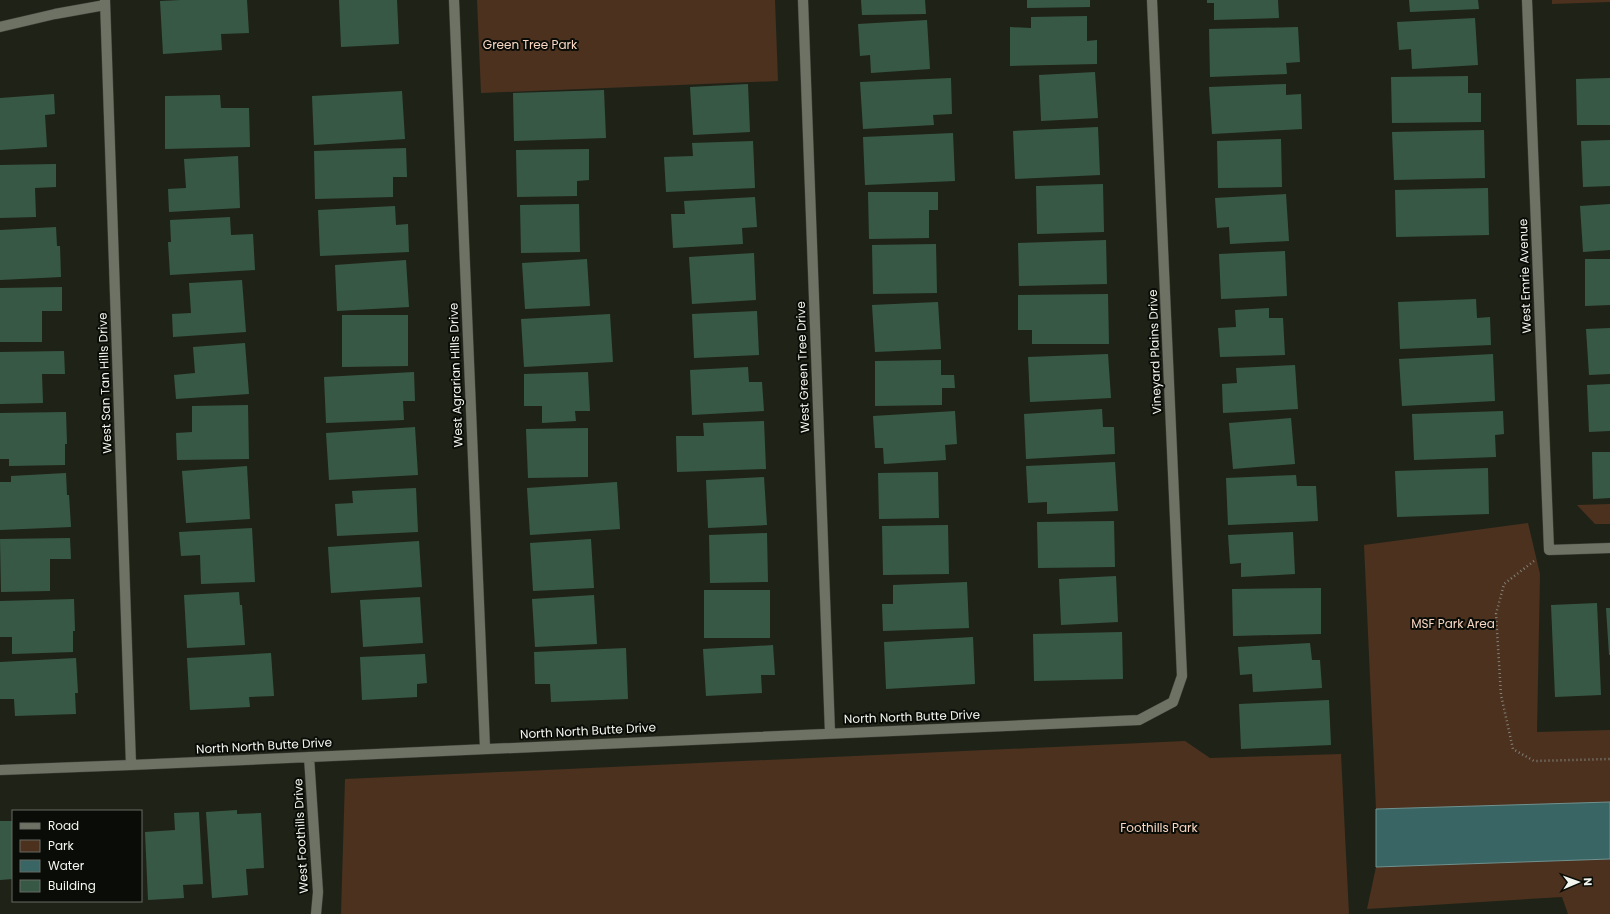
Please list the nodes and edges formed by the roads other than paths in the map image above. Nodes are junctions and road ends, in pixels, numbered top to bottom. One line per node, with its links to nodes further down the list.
1 (454, 0): 10 (street, West Agrarian Hills Drive)
2 (803, 0): 9 (street, West Green Tree Drive)
3 (1152, 0): 8 (street, Vineyard Plains Drive)
4 (1527, 0): 7 (street, West Emrie Avenue)
5 (105, 3): 6 (street); 12 (street, West San Tan Hills Drive)
6 (0, 27)
7 (1610, 548)
8 (1173, 702): 9 (street, North North Butte Drive)
9 (830, 733): 10 (street, North North Butte Drive)
10 (485, 748): 11 (street, North North Butte Drive)
11 (309, 757): 12 (street, North North Butte Drive); 14 (street, West Foothills Drive)
12 (131, 765): 13 (street, North North Butte Drive)
13 (0, 770)
14 (316, 914)

